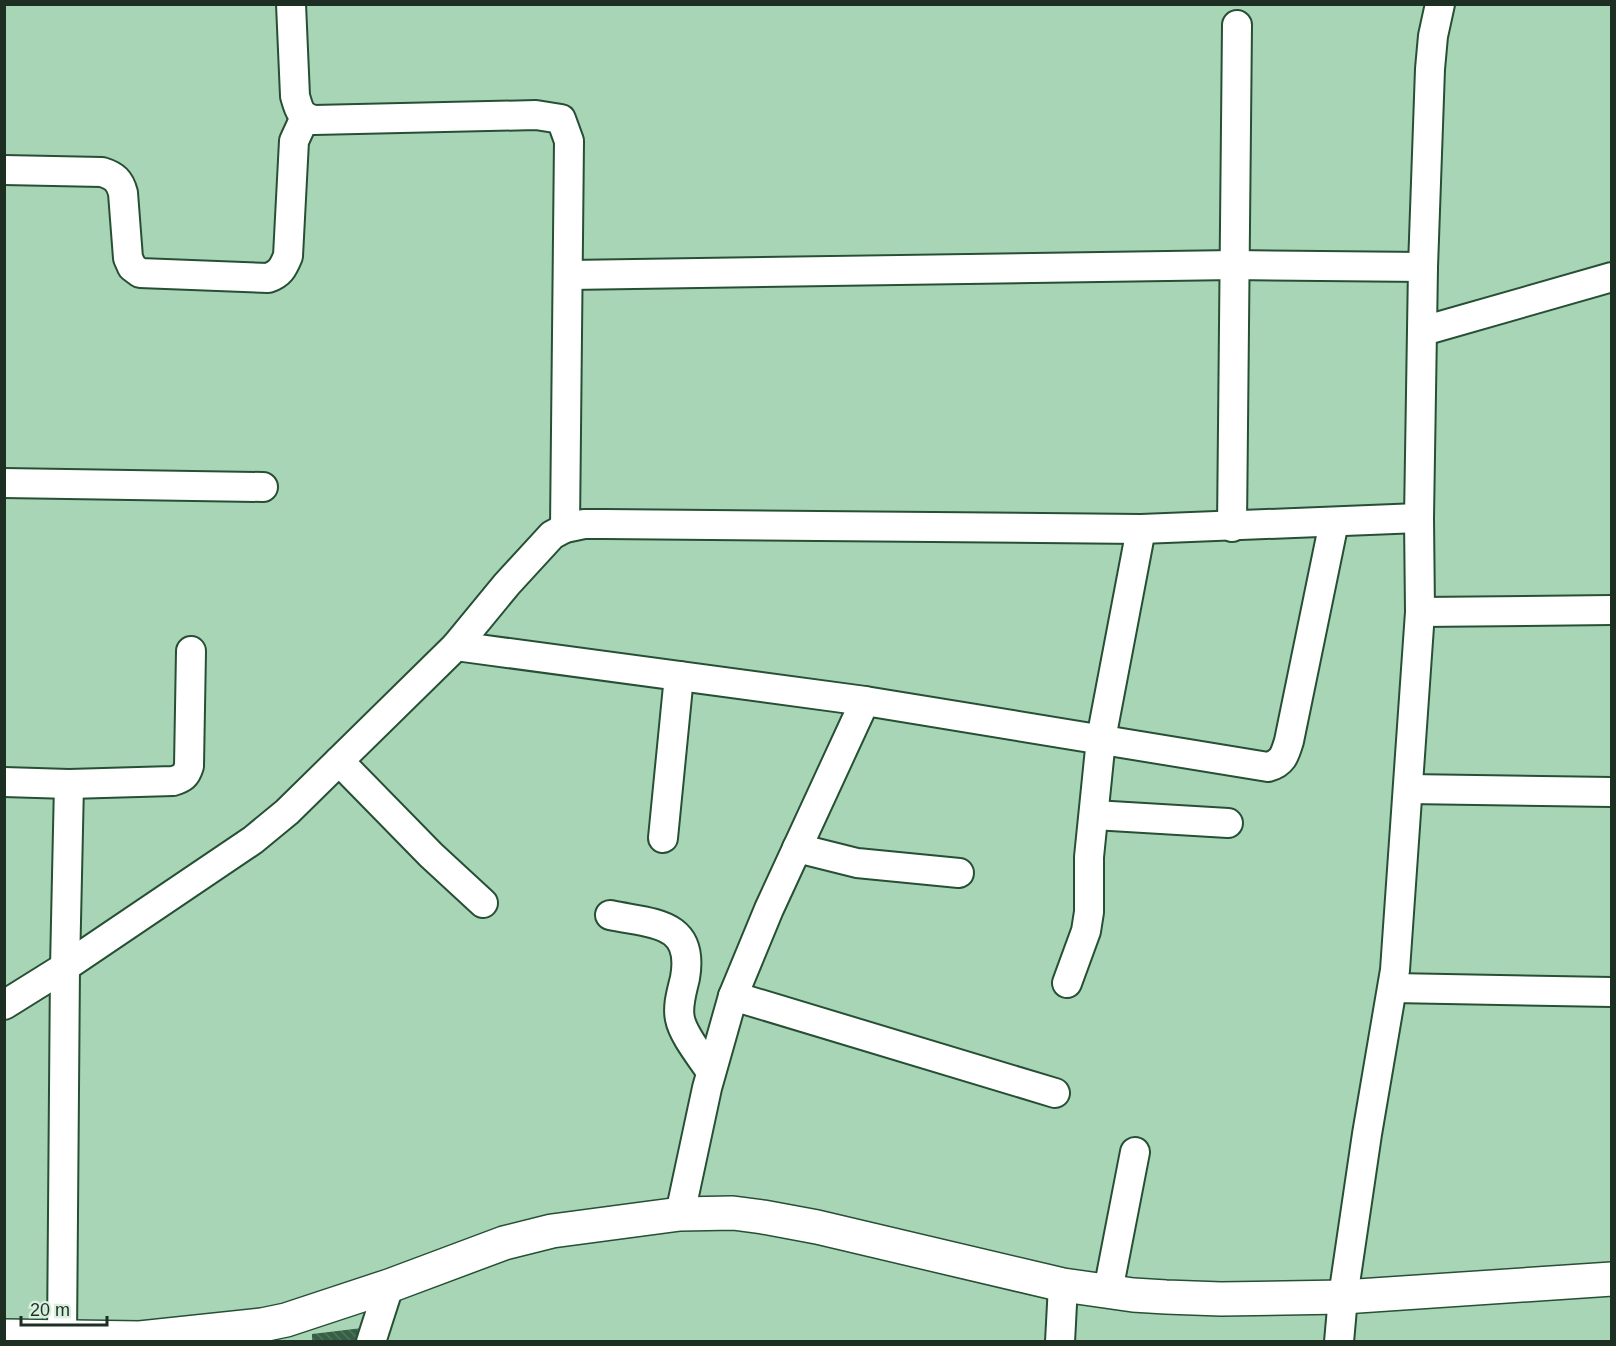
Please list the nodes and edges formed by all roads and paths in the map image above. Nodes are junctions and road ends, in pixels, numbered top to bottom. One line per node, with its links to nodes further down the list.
1 (291, 4): 4 (street)
2 (1440, 4): 7 (street)
3 (1237, 25): 6 (street)
4 (304, 117): 5 (street); 8 (street)
5 (4, 170)
6 (1234, 265): 7 (street); 8 (street); 15 (street)
7 (1424, 267): 10 (street)
8 (569, 275): 16 (street)
9 (1611, 277): 10 (street)
10 (1423, 331): 13 (street)
11 (4, 483): 12 (street)
12 (263, 487)
13 (1419, 519): 14 (street); 19 (street)
14 (1334, 522): 15 (street); 24 (street)
15 (1232, 527): 17 (street)
16 (565, 528): 17 (street); 20 (street)
17 (1141, 530): 24 (street)
18 (1611, 610): 19 (street)
19 (1420, 612): 28 (street)
20 (456, 646): 22 (street); 25 (street)
21 (191, 651): 27 (street)
22 (679, 676): 23 (street); 32 (street)
23 (866, 701): 24 (street); 33 (street)
24 (1101, 739): 30 (street)
25 (339, 761): 35 (street); 37 (street)
26 (4, 783): 27 (street)
27 (69, 784): 37 (street)
28 (1408, 789): 29 (street); 39 (street)
29 (1611, 792)
30 (1094, 815): 31 (street); 38 (street)
31 (1228, 824)
32 (663, 838)
33 (797, 848): 34 (street); 41 (street)
34 (959, 873)
35 (483, 903)
36 (610, 915): 43 (street)
37 (64, 967): 42 (street); 53 (street)
38 (1067, 983)
39 (1393, 988): 40 (street); 51 (street)
40 (1611, 992)
41 (733, 996): 43 (street); 44 (street)
42 (4, 1005)
43 (711, 1071): 46 (street)
44 (1055, 1093)
45 (1135, 1152): 50 (street)
46 (680, 1214): 48 (street); 49 (street)
47 (1611, 1279): 51 (street)
48 (1063, 1285): 50 (street); 56 (street)
49 (389, 1286): 54 (street); 55 (street)
50 (1108, 1291): 51 (street)
51 (1343, 1297): 57 (street)
52 (4, 1336): 53 (street)
53 (62, 1337): 54 (street)
54 (155, 1339)
55 (371, 1341)
56 (1060, 1341)
57 (1339, 1341)

